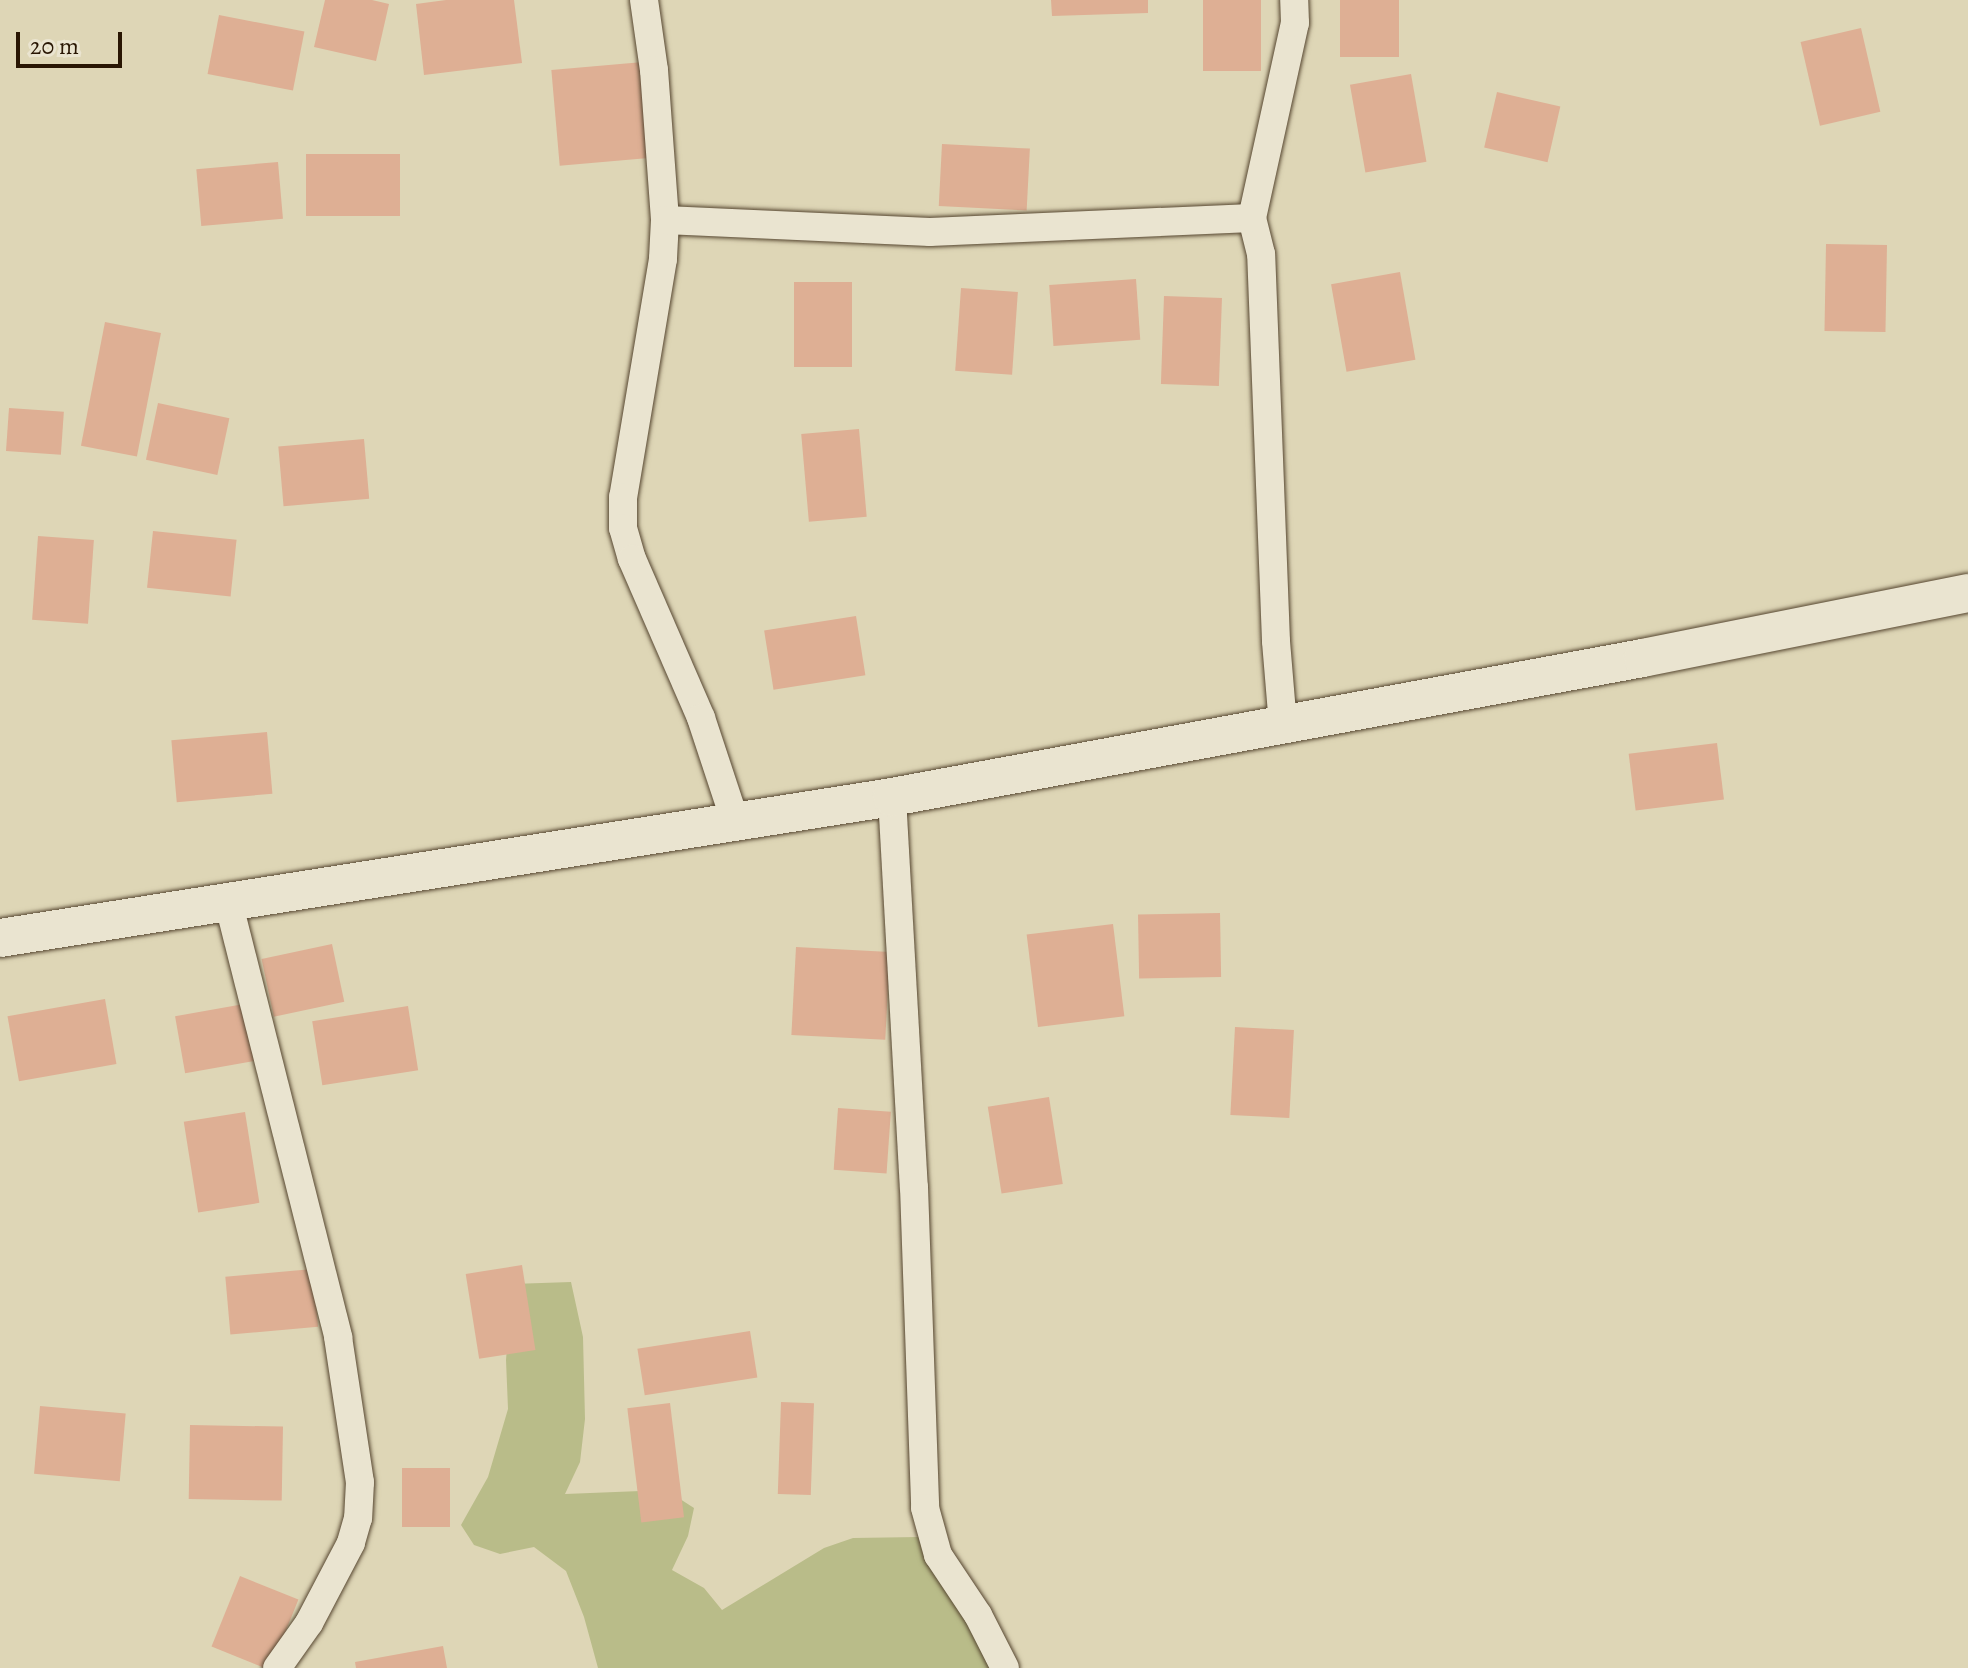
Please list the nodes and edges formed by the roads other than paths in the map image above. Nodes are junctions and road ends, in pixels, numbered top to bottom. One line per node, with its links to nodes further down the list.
1 (644, 0): 4 (street)
2 (1294, 0): 3 (street)
3 (1252, 218): 4 (street); 6 (street)
4 (665, 220): 8 (street)
5 (1968, 593): 6 (main road)
6 (1283, 725): 7 (main road)
7 (892, 797): 8 (main road); 12 (street)
8 (735, 821): 9 (main road)
9 (228, 901): 10 (main road); 11 (street)
10 (0, 938)
11 (277, 1668)
12 (1005, 1668)

